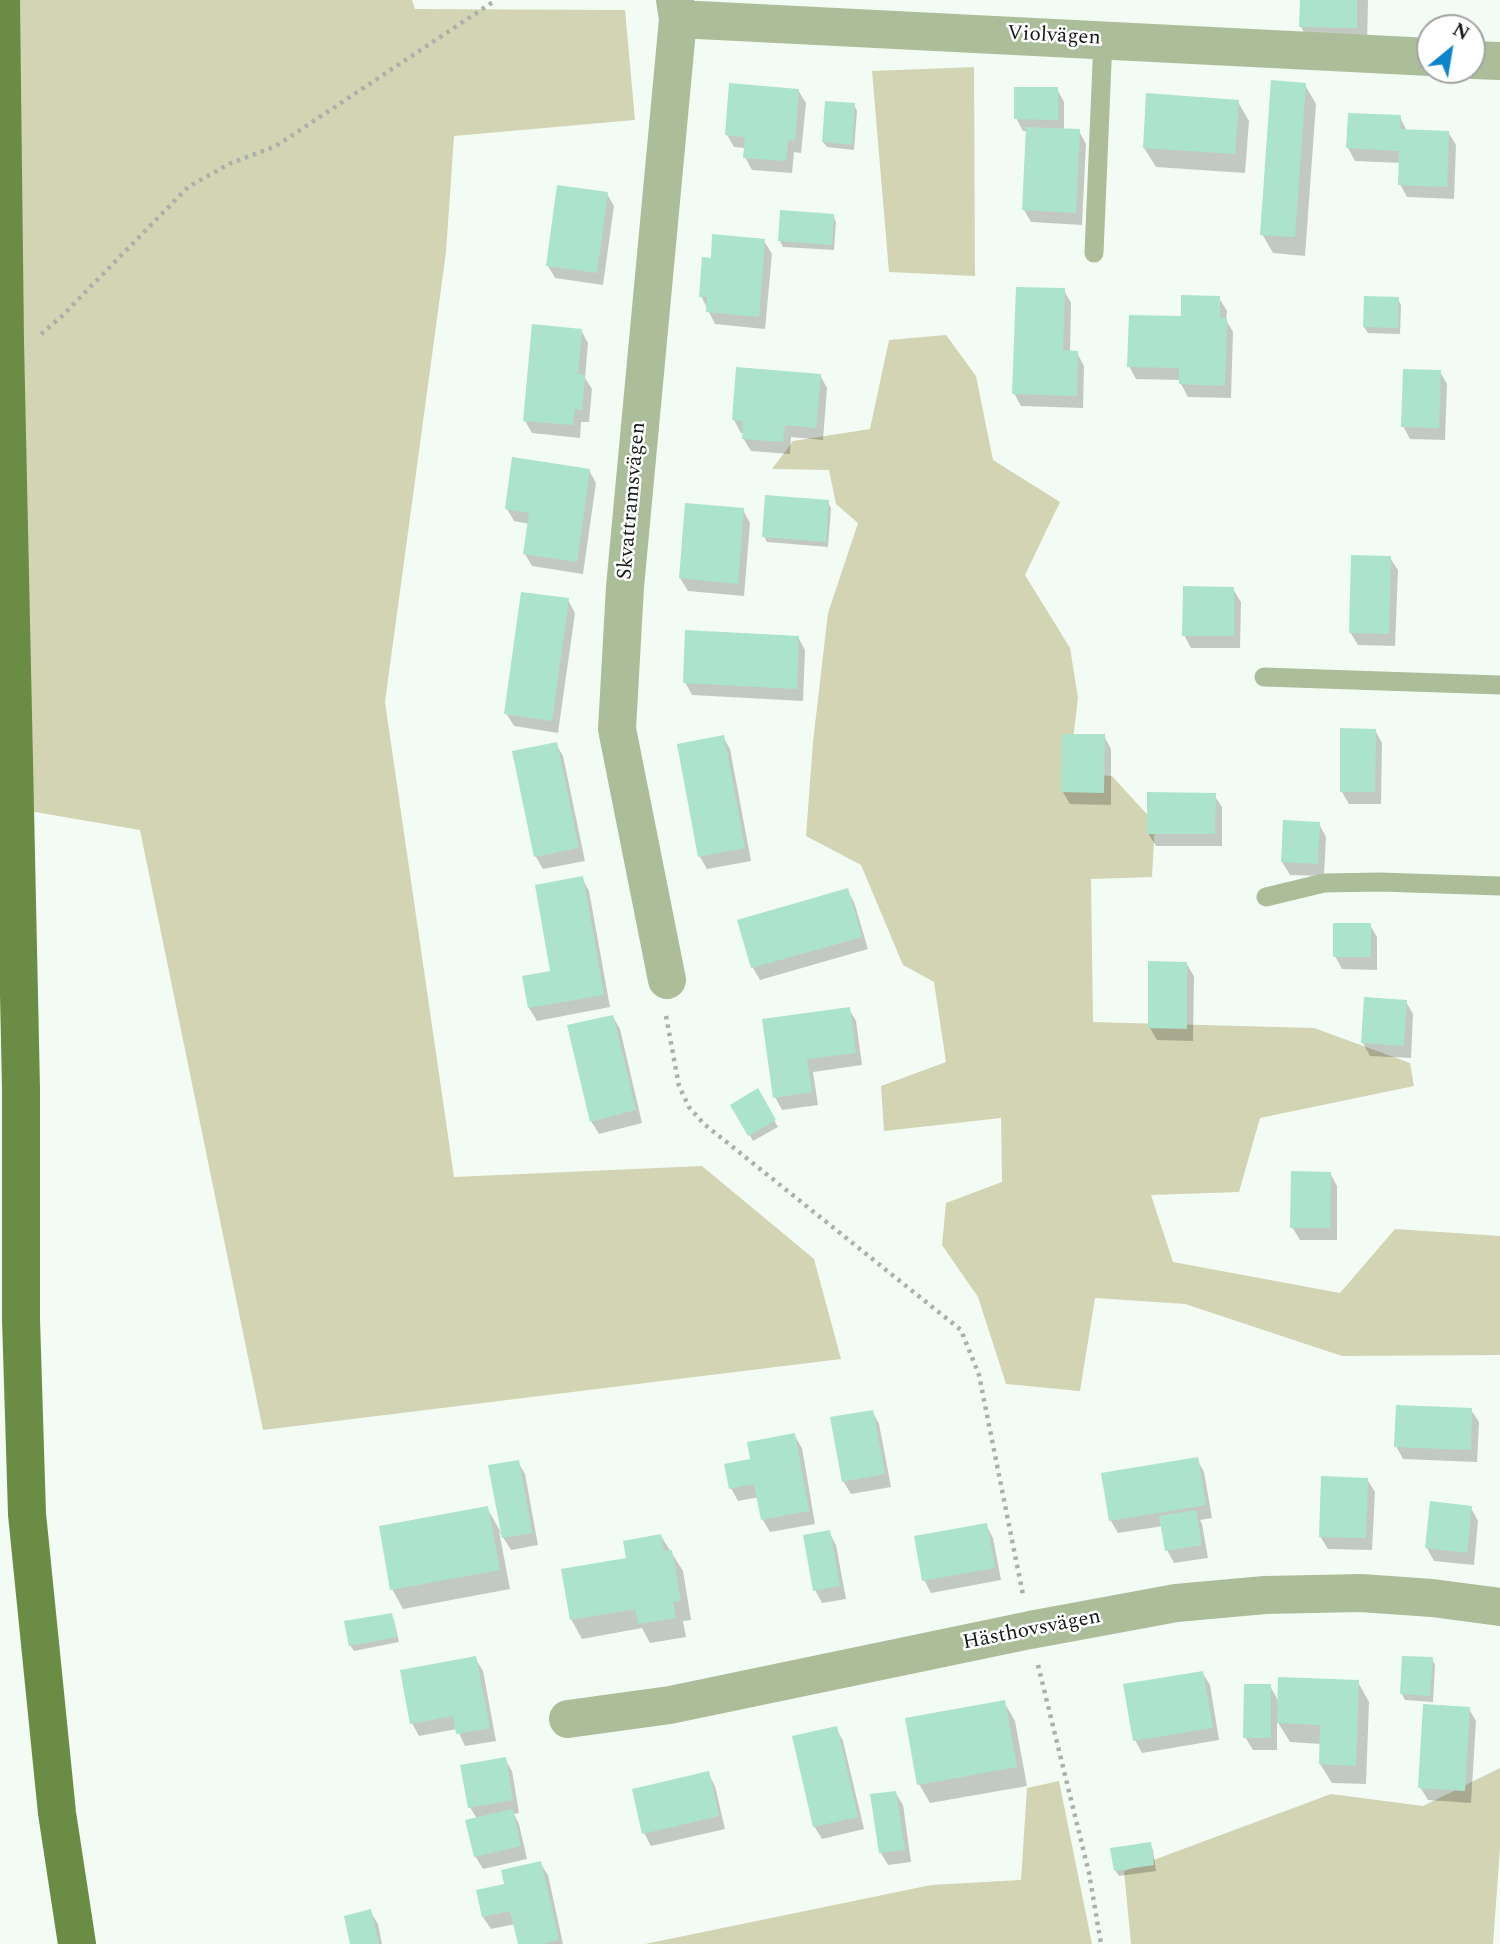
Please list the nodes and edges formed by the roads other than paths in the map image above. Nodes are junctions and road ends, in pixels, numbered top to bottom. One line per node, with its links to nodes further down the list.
1 (1, 0): 13 (main road)
2 (676, 9): 3 (street, Violvägen); 10 (street, Skvattramsvägen)
3 (1103, 39): 4 (street, Violvägen); 5 (lane)
4 (1416, 56)
5 (1094, 253)
6 (1264, 677): 7 (lane)
7 (1500, 685)
8 (1500, 886): 9 (lane)
9 (1266, 897)
10 (667, 980)
11 (1500, 1607): 12 (street, Hästhovsvägen)
12 (568, 1719)
13 (77, 1944)

